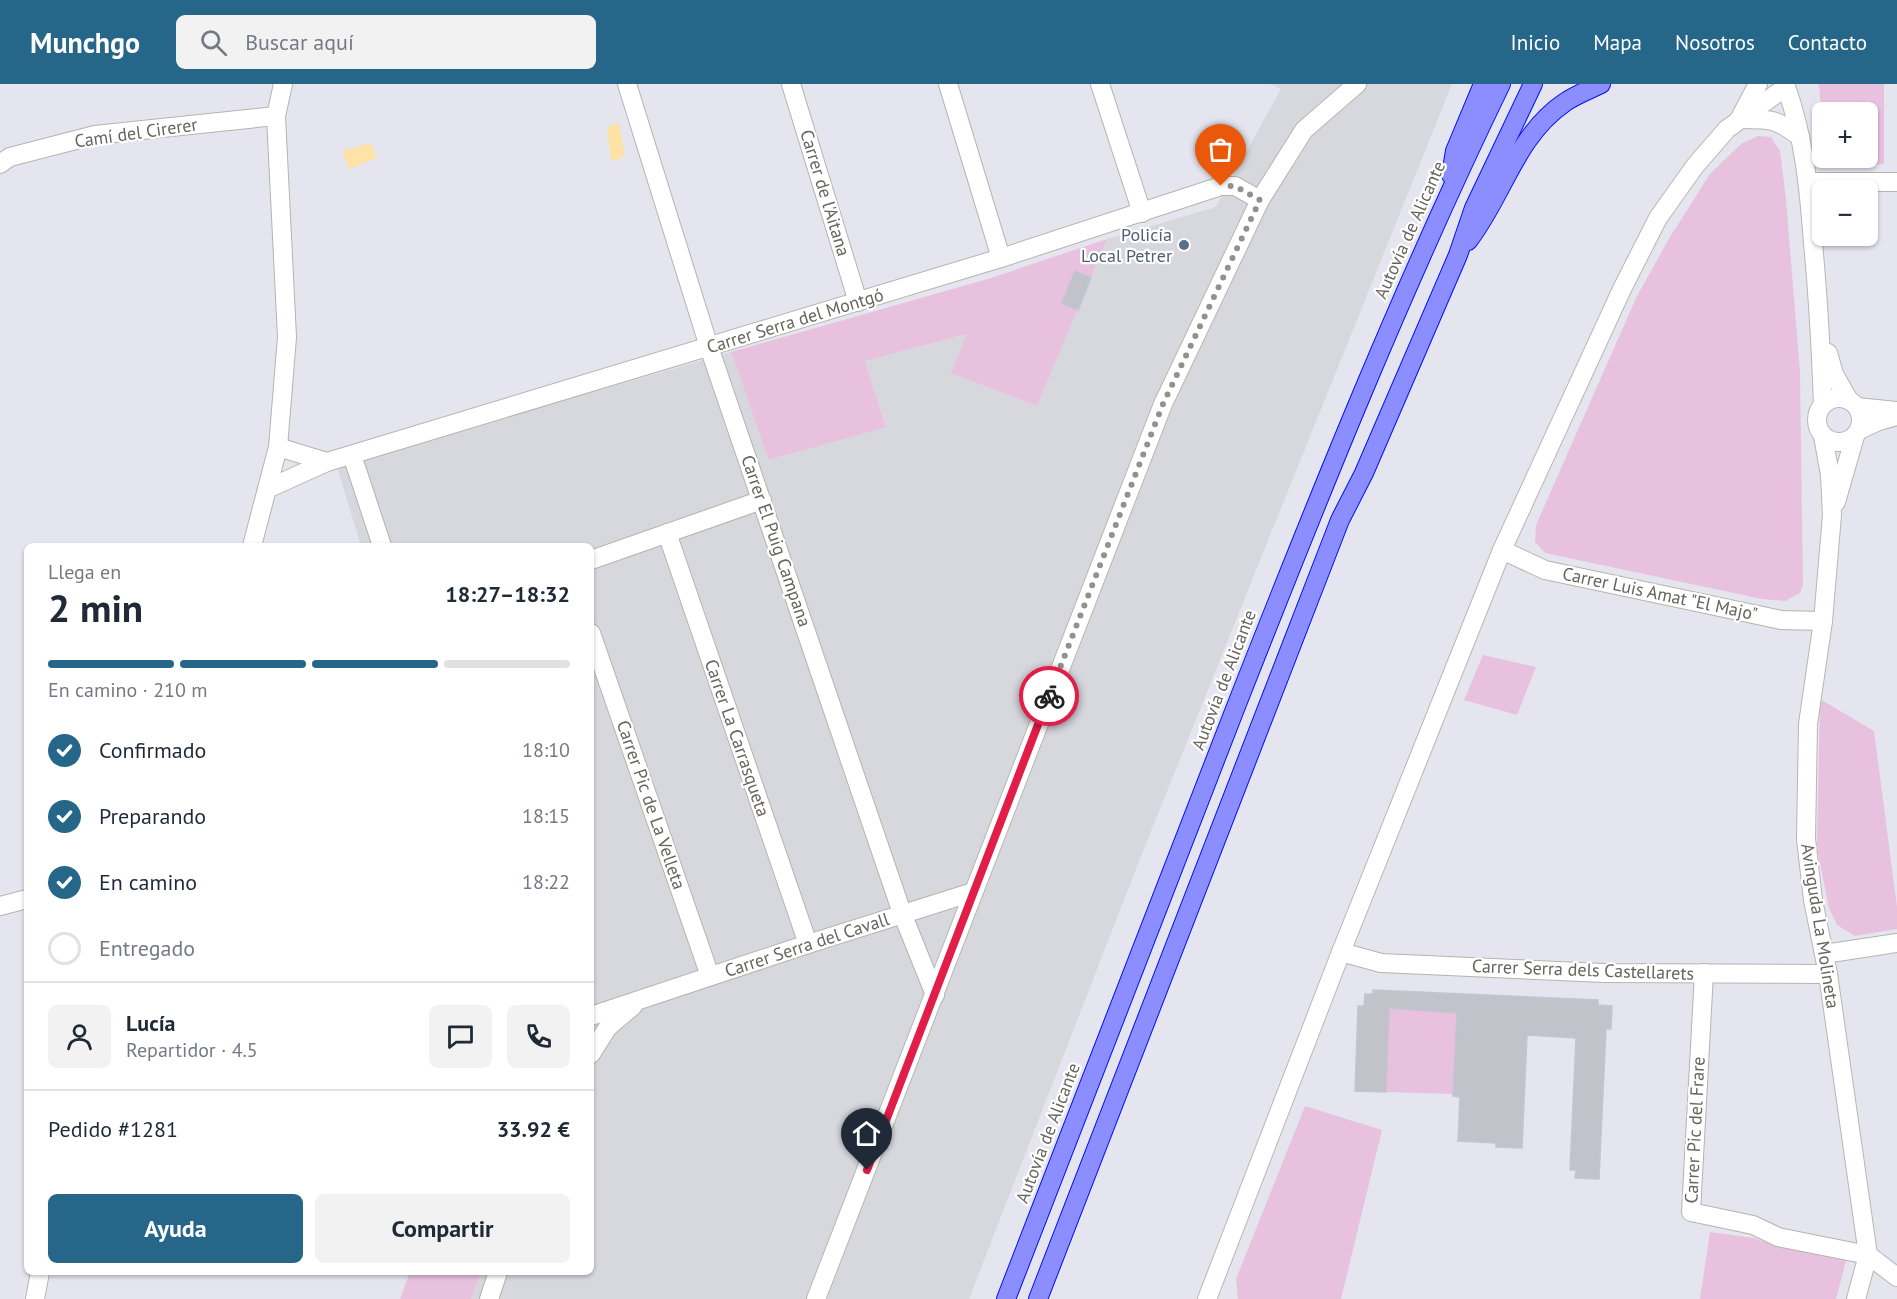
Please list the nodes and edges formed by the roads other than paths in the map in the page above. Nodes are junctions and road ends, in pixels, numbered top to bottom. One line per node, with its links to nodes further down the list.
1 (283, 84): 13 (street)
2 (627, 84): 26 (street, Carrer El Puig Campana)
3 (791, 84): 24 (street, Carrer de l'Aitana)
4 (948, 84): 23 (street)
5 (1100, 84): 21 (street)
6 (1357, 84): 20 (street)
7 (1483, 84): 19 (highway)
8 (1501, 84): 19 (highway, Autovía de Alicante)
9 (1533, 84): 22 (highway)
10 (1601, 84): 22 (highway)
11 (1758, 84): 14 (street)
12 (1786, 86): 14 (street); 15 (street)
13 (276, 116): 16 (street, Camí del Cirerer); 33 (street)
14 (1739, 119): 15 (street); 42 (street)
15 (1800, 137): 17 (street)
16 (0, 164)
17 (1808, 182): 18 (street); 25 (street)
18 (1897, 182)
19 (1449, 191): 68 (highway, Autovía de Alicante)
20 (1260, 200): 21 (street, Carrer Serra del Montgó); 46 (street)
21 (1142, 213): 23 (street, Carrer Serra del Montgó)
22 (1458, 255): 69 (highway)
23 (1001, 258): 24 (street, Carrer Serra del Montgó)
24 (858, 302): 26 (street, Carrer Serra del Montgó)
25 (1820, 325): 27 (street); 28 (street)
26 (709, 347): 34 (street, Carrer Serra del Montgó); 37 (street, Carrer El Puig Campana)
27 (1853, 403): 28 (street); 29 (street); 31 (street)
28 (1823, 404): 32 (street)
29 (1897, 411)
30 (1897, 416): 31 (street)
31 (1857, 433): 32 (street); 38 (street, Avinguda La Molineta)
32 (1824, 436): 38 (street, Avinguda La Molineta)
33 (278, 447): 35 (street); 36 (street)
34 (352, 455): 35 (street, Carrer Serra del Montgó); 41 (street)
35 (327, 462): 36 (street, Carrer Serra del Montgó)
36 (267, 489): 40 (street)
37 (762, 500): 39 (street); 49 (street, Carrer El Puig Campana)
38 (1832, 515): 44 (street, Avinguda La Molineta)
39 (667, 533): 43 (street); 51 (street, Carrer La Carrasqueta)
40 (253, 543)
41 (381, 543)
42 (1502, 550): 44 (street, Carrer Luis Amat "El Majo"); 52 (street)
43 (594, 559)
44 (1823, 621): 53 (street, Avinguda La Molineta)
45 (594, 642): 56 (street, Carrer Pic de La Velleta)
46 (973, 892): 49 (street, Carrer Serra del Cavall); 57 (street)
47 (24, 900): 48 (street)
48 (0, 906)
49 (902, 914): 51 (street, Carrer Serra del Cavall); 57 (street, Carrer El Puig Campana)
50 (1897, 943): 53 (street)
51 (808, 944): 56 (street, Carrer Serra del Cavall)
52 (1341, 952): 54 (street, Carrer Serra dels Castellarets); 70 (street)
53 (1824, 954): 55 (street, Avinguda La Molineta)
54 (1704, 973): 55 (street, Carrer Serra dels Castellarets); 61 (street, Carrer Pic del Frare)
55 (1828, 974): 61 (street, Avinguda La Molineta)
56 (710, 976): 58 (street, Carrer Serra del Cavall)
57 (935, 995): 67 (street)
58 (642, 999): 59 (street, Carrer Serra del Cavall); 60 (street, Carrer Serra del Cavall)
59 (594, 1015)
60 (594, 1049)
61 (1868, 1255): 64 (street); 71 (street, Avinguda La Molineta)
62 (39, 1275): 65 (street)
63 (497, 1275): 66 (street)
64 (1897, 1277)
65 (35, 1299)
66 (489, 1299)
67 (816, 1299)
68 (1006, 1299)
69 (1038, 1299)
70 (1207, 1299)
71 (1856, 1299)

